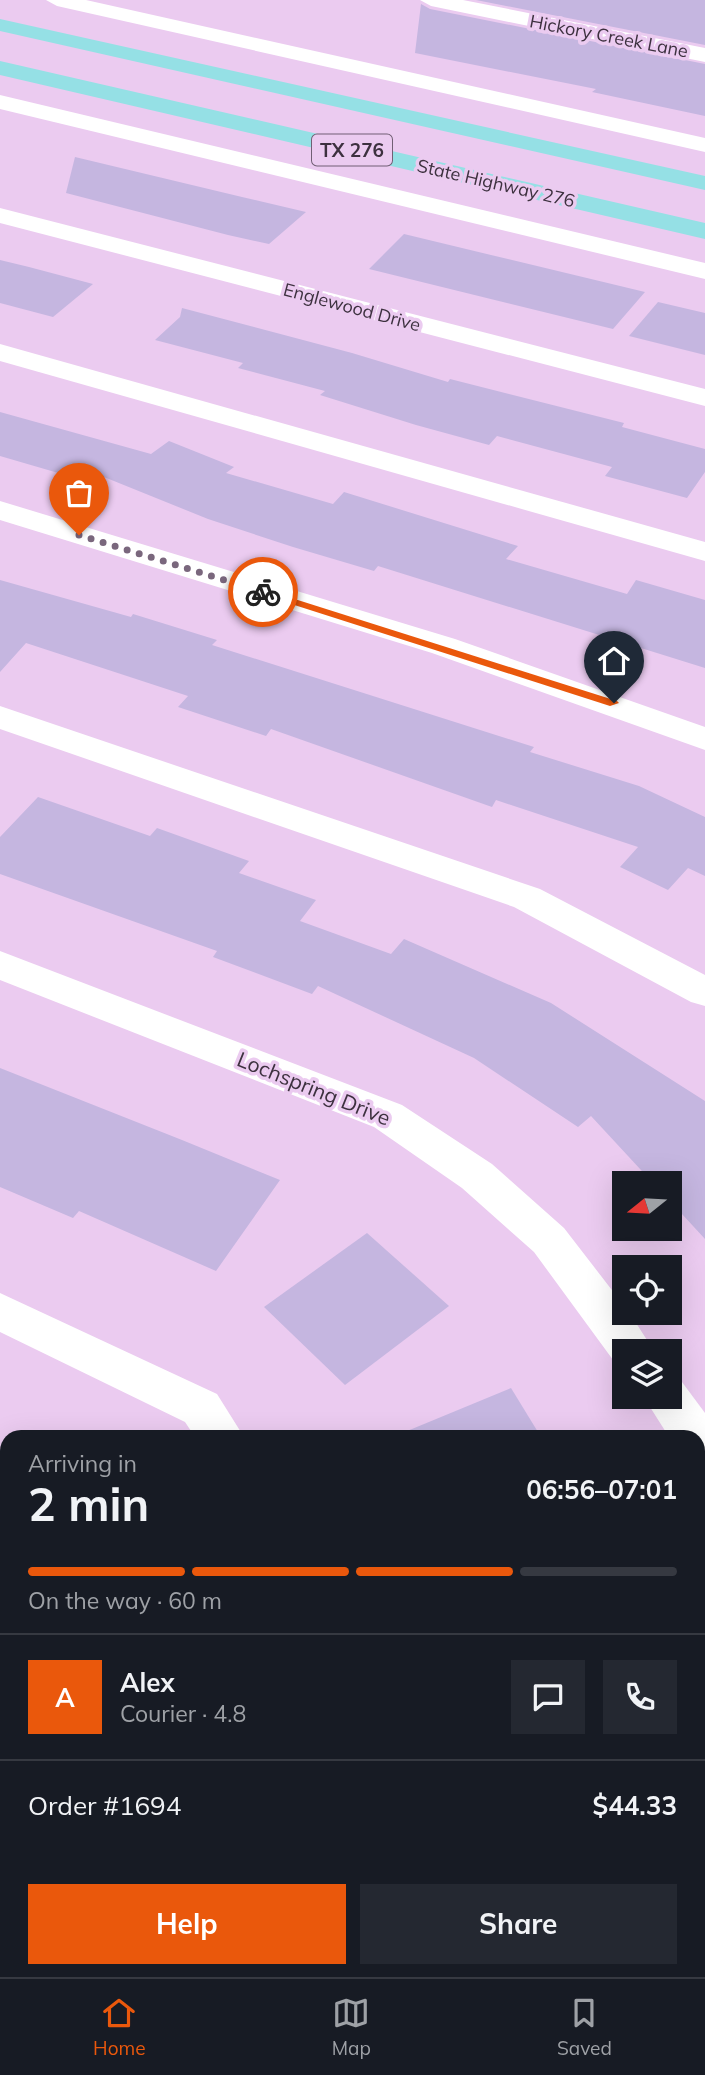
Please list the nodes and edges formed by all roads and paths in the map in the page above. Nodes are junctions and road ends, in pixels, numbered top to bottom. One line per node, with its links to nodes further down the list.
1 (57, 0): 7 (street)
2 (431, 0): 4 (street, Hickory Creek Lane)
3 (0, 25): 8 (main road, TX 276)
4 (705, 55)
5 (0, 68): 10 (main road, State Highway 276 / TX 276)
6 (0, 102): 11 (street)
7 (705, 145)
8 (705, 183)
9 (0, 215): 13 (street, Englewood Drive)
10 (705, 231)
11 (705, 271)
12 (0, 352): 15 (street)
13 (705, 398)
14 (0, 510): 17 (street)
15 (705, 552)
16 (0, 717): 19 (street)
17 (705, 740)
18 (0, 965): 21 (street, Lochspring Drive)
19 (705, 992)
20 (0, 1311): 23 (street)
21 (623, 1339)
22 (676, 1409): 24 (street)
23 (216, 1430)
24 (691, 1430)

